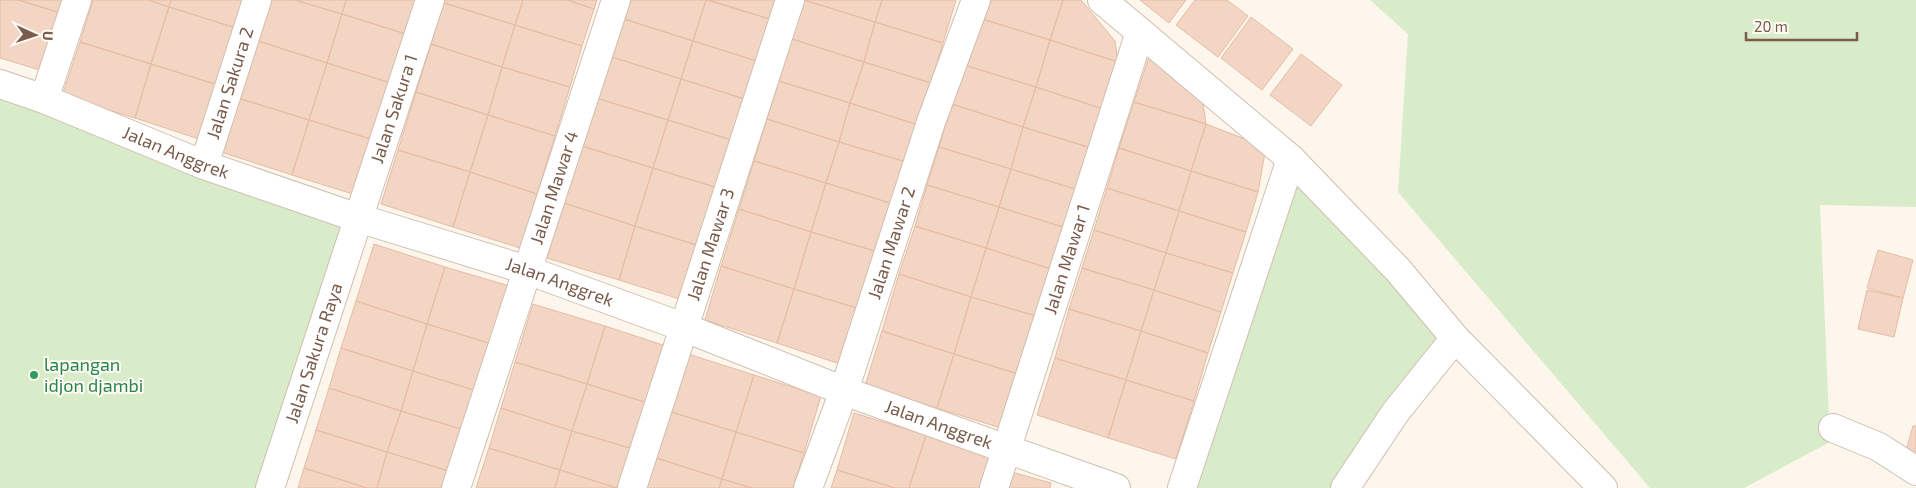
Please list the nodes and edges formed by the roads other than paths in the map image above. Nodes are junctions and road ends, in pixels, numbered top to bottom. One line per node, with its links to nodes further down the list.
1 (77, 0): 10 (street)
2 (257, 0): 12 (street, Jalan Sakura 2)
3 (430, 0): 13 (street, Jalan Sakura 1)
4 (616, 0): 14 (street, Jalan Mawar 4)
5 (790, 0): 15 (street, Jalan Mawar 3)
6 (976, 0): 17 (street, Jalan Mawar 2)
7 (1102, 0): 8 (street)
8 (1140, 32): 11 (street); 19 (street, Jalan Mawar 1)
9 (0, 84): 10 (street, Jalan Anggrek)
10 (44, 99): 12 (street, Jalan Anggrek)
11 (1291, 159): 16 (street); 27 (street)
12 (204, 165): 13 (street, Jalan Anggrek)
13 (358, 218): 14 (street, Jalan Anggrek); 21 (street, Jalan Sakura Raya)
14 (527, 270): 15 (street, Jalan Anggrek); 22 (street, Jalan Mawar 4)
15 (683, 327): 17 (street, Jalan Anggrek); 23 (street, Jalan Mawar 3)
16 (1455, 338): 28 (street); 29 (street)
17 (844, 390): 19 (street, Jalan Anggrek); 24 (street, Jalan Mawar 2)
18 (1833, 428): 20 (street)
19 (1006, 450): 25 (street, Jalan Mawar 1); 26 (street, Jalan Anggrek)
20 (1916, 471)
21 (270, 488)
22 (456, 488)
23 (632, 488)
24 (808, 488)
25 (994, 488)
26 (1116, 488)
27 (1182, 488)
28 (1345, 488)
29 (1603, 488)

